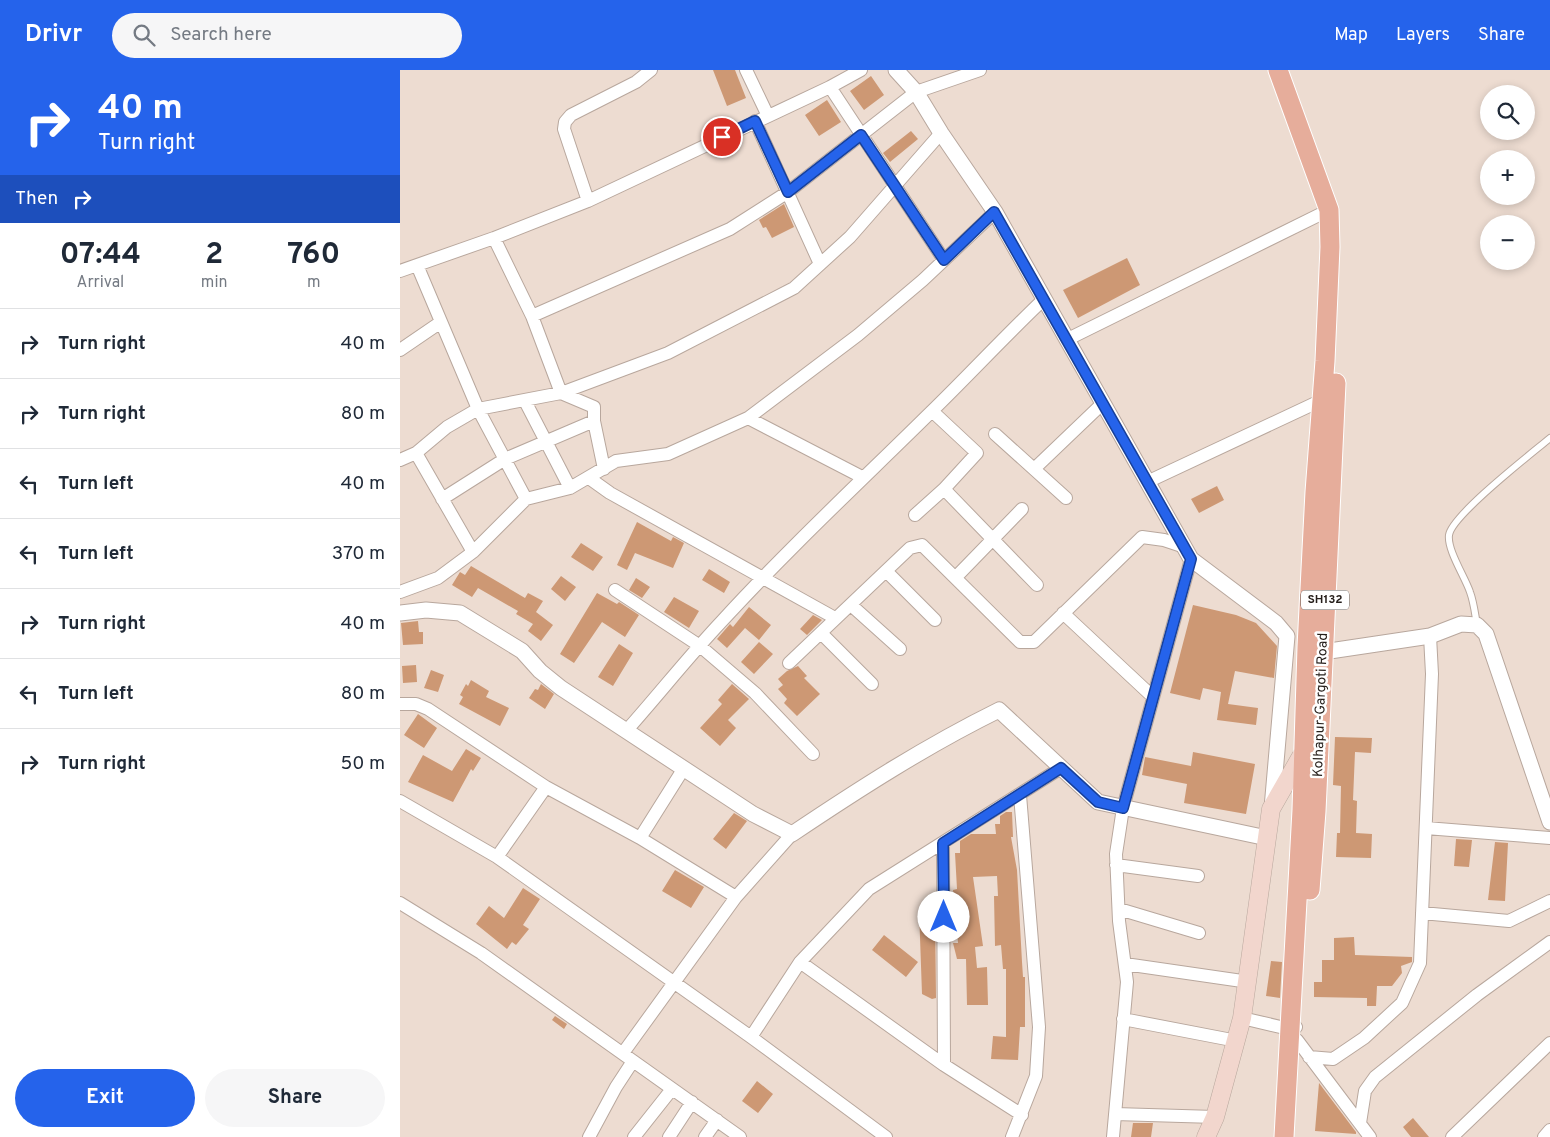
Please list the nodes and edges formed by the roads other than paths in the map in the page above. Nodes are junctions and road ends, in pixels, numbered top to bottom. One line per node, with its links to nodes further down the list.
1 (651, 70): 16 (street)
2 (746, 70): 10 (street)
3 (861, 70): 8 (street)
4 (896, 70): 9 (street)
5 (980, 70): 9 (street)
6 (1278, 70): 17 (main road)
7 (1291, 70): 75 (main road, Kolhapur-Gargoti Road / SH132)
8 (830, 87): 10 (street); 13 (street)
9 (916, 92): 12 (street); 13 (street)
10 (768, 116): 11 (street)
11 (755, 121): 15 (street); 16 (street)
12 (941, 132): 14 (street); 18 (street)
13 (861, 135): 14 (street); 15 (street)
14 (895, 188): 20 (street); 21 (street)
15 (788, 192): 21 (street); 25 (street)
16 (588, 201): 19 (street)
17 (1329, 210): 27 (street); 30 (main road)
18 (994, 212): 20 (street); 24 (street)
19 (494, 238): 22 (street); 25 (street)
20 (944, 260): 35 (street)
21 (820, 264): 29 (street)
22 (417, 265): 23 (street); 26 (street)
23 (400, 270)
24 (1044, 299): 27 (street); 34 (street)
25 (532, 316): 29 (street)
26 (442, 322): 28 (street); 33 (street)
27 (1066, 340): 32 (street)
28 (400, 350)
29 (561, 394): 31 (street); 36 (street)
30 (1322, 400): 47 (street); 75 (main road)
31 (525, 401): 33 (street); 39 (street)
32 (1102, 404): 44 (street); 47 (street)
33 (478, 409): 40 (street); 41 (street)
34 (932, 411): 45 (street); 49 (street)
35 (748, 418): 43 (street); 45 (street)
36 (594, 421): 39 (street); 43 (street)
37 (995, 434): 44 (street)
38 (1550, 438): 69 (lane)
39 (545, 440): 41 (street); 48 (street)
40 (416, 453): 42 (street); 50 (street)
41 (505, 459): 50 (street); 52 (street)
42 (400, 460)
43 (604, 469): 46 (street)
44 (1034, 469): 51 (street)
45 (862, 477): 60 (street)
46 (588, 478): 48 (street); 60 (street)
47 (1147, 482): 57 (street)
48 (570, 488): 52 (street)
49 (944, 489): 54 (street); 55 (street)
50 (442, 498): 56 (street)
51 (1066, 498)
52 (526, 499): 56 (street)
53 (1022, 509): 55 (street)
54 (914, 515)
55 (992, 539): 59 (street); 61 (street)
56 (473, 552): 63 (street)
57 (1188, 553): 66 (street); 71 (street); 78 (street)
58 (887, 572): 59 (street); 64 (street); 68 (street)
59 (956, 577): 66 (street)
60 (763, 578): 67 (street); 73 (street)
61 (1037, 585)
62 (615, 590): 73 (street)
63 (400, 592)
64 (851, 605): 67 (street); 74 (street)
65 (400, 613): 80 (street)
66 (1063, 613): 78 (street)
67 (835, 618): 70 (street)
68 (935, 620)
69 (1476, 625): 72 (street); 90 (street)
70 (821, 633): 76 (street); 77 (street)
71 (1287, 636): 75 (street); 89 (street)
72 (1430, 636): 75 (street); 91 (street)
73 (700, 646): 80 (street); 82 (street)
74 (900, 649)
75 (1315, 649): 81 (main road); 113 (main road, Kolhapur-Gargoti Road / SH132)
76 (789, 663)
77 (872, 684)
78 (1153, 697): 88 (street)
79 (400, 704): 85 (street)
80 (627, 730): 83 (street)
81 (1303, 753): 89 (main road); 113 (main road)
82 (813, 754)
83 (684, 768): 92 (street); 93 (street)
84 (1061, 768): 86 (street); 88 (street); 92 (street)
85 (546, 787): 93 (street); 97 (street)
86 (1020, 795): 96 (street); 123 (street)
87 (400, 801): 97 (street)
88 (1123, 808): 94 (street); 98 (street)
89 (1271, 809): 94 (main road)
90 (1550, 822)
91 (1426, 828): 95 (street); 104 (street)
92 (792, 834): 100 (street)
93 (640, 838): 100 (street)
94 (1266, 838): 110 (main road)
95 (1550, 838)
96 (943, 843): 107 (street); 119 (street)
97 (497, 857): 109 (street)
98 (1116, 865): 99 (street); 103 (street)
99 (1198, 876)
100 (736, 897): 109 (street)
101 (1550, 901): 104 (street)
102 (400, 903): 117 (street)
103 (1119, 909): 105 (street); 108 (street)
104 (1422, 914): 118 (street)
105 (1199, 933)
106 (1550, 942): 126 (street)
107 (800, 962): 114 (street); 119 (street)
108 (1125, 964): 110 (street); 112 (street)
109 (675, 982): 114 (street); 117 (street)
110 (1249, 982): 111 (main road)
111 (1242, 1018): 113 (street); 115 (main road)
112 (1123, 1019): 115 (street); 122 (street)
113 (1295, 1032): 118 (street); 137 (main road); 138 (main road, Kolhapur-Gargoti Road / SH132)
114 (751, 1036): 133 (street)
115 (1237, 1040): 124 (main road)
116 (1550, 1042): 140 (street)
117 (628, 1057): 120 (street); 128 (street)
118 (1309, 1057): 126 (street)
119 (944, 1065): 123 (street)
120 (672, 1089): 121 (street); 129 (street)
121 (692, 1102): 125 (street); 130 (street)
122 (1115, 1114): 124 (street); 135 (street)
123 (1022, 1115): 134 (street)
124 (1215, 1117): 136 (main road)
125 (717, 1120): 131 (street); 132 (street)
126 (1360, 1123): 139 (street)
127 (1550, 1130): 141 (street)
128 (589, 1137)
129 (634, 1137)
130 (670, 1137)
131 (705, 1137)
132 (740, 1137)
133 (886, 1137)
134 (1012, 1137)
135 (1113, 1137)
136 (1206, 1137)
137 (1284, 1137)
138 (1296, 1137)
139 (1370, 1137)
140 (1452, 1137)
141 (1544, 1137)

